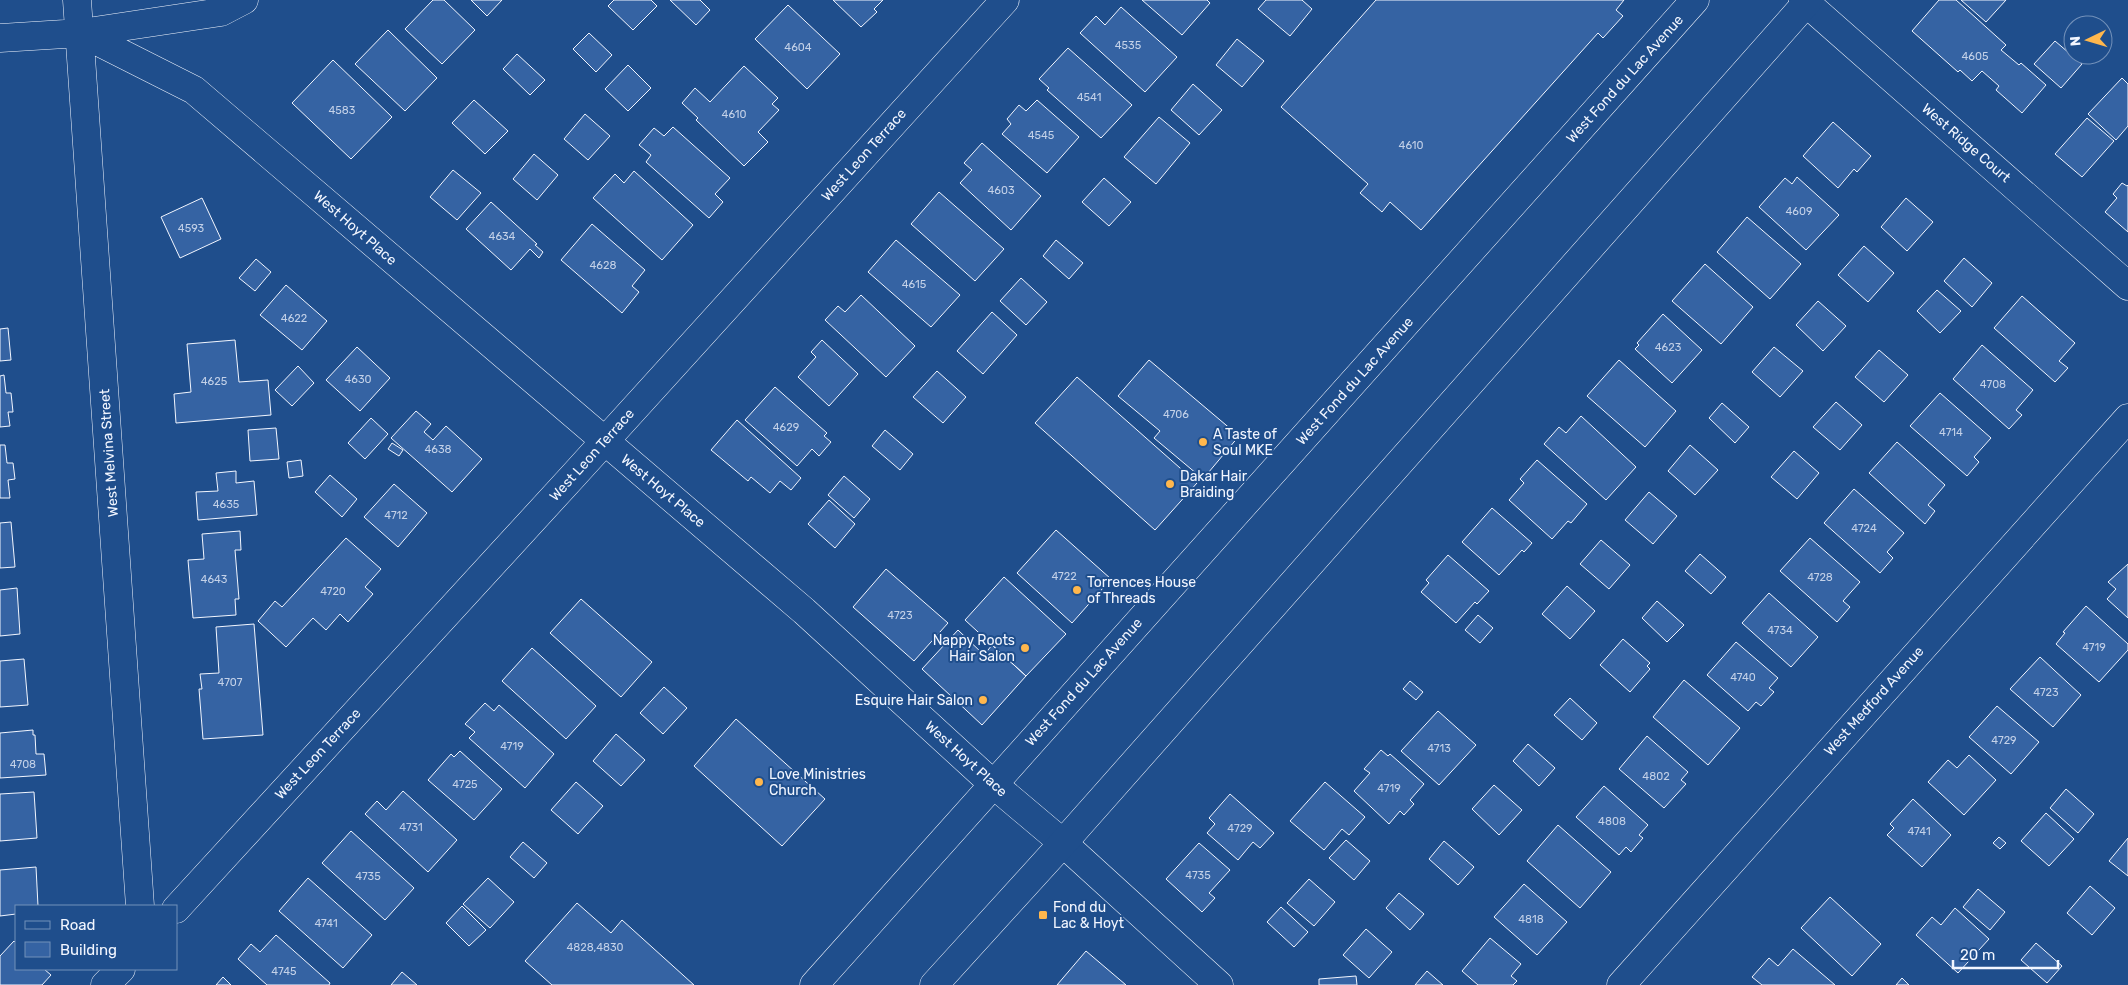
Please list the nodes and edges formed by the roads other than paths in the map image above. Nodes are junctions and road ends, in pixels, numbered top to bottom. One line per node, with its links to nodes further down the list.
1 (77, 0): 6 (street, West Melvina Street)
2 (244, 0): 6 (street)
3 (1005, 0): 10 (street, West Leon Terrace)
4 (1695, 0): 11 (street, West Fond du Lac Avenue)
5 (1807, 1): 8 (street, West Ridge Court); 12 (street)
6 (81, 33): 7 (street); 10 (street, West Hoyt Place); 13 (street, West Melvina Street)
7 (0, 38)
8 (2128, 286)
9 (2128, 418): 20 (street, West Medford Avenue)
10 (605, 441): 11 (street, West Hoyt Place); 14 (street, West Leon Terrace)
11 (993, 784): 12 (street, West Hoyt Place); 17 (street, West Fond du Lac Avenue)
12 (1063, 843): 18 (street); 19 (street, West Hoyt Place)
13 (140, 905)
14 (178, 907)
15 (120, 970): 16 (street)
16 (106, 985)
17 (814, 985)
18 (934, 985)
19 (1218, 985)
20 (1621, 985)

